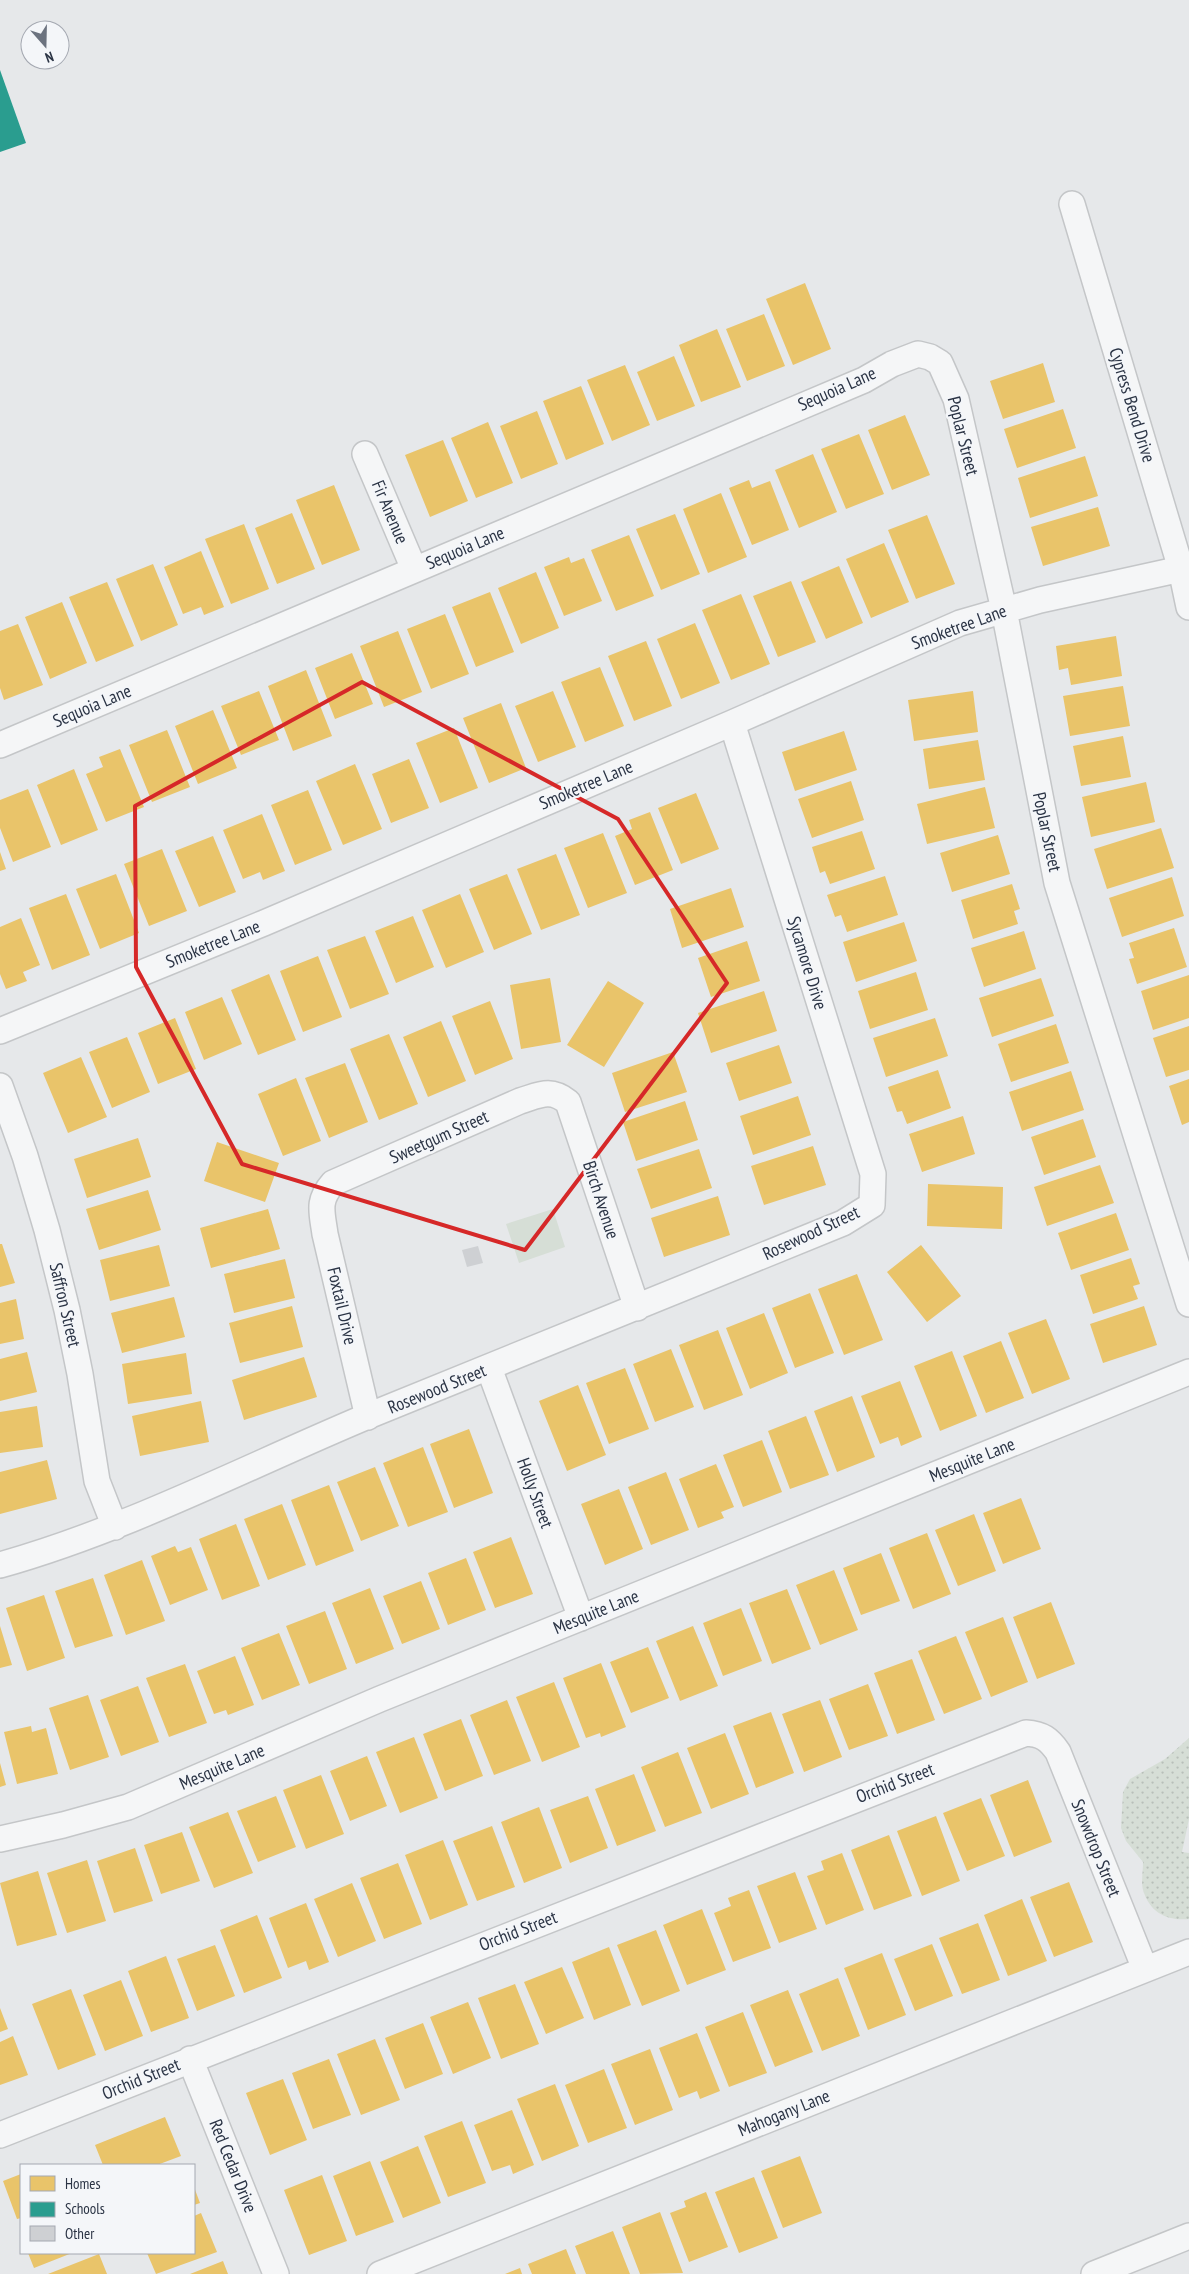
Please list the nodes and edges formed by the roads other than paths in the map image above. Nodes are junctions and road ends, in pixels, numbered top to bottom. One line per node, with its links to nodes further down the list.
1 (1072, 204): 5 (street, Cypress Bend Drive)
2 (930, 357): 4 (street, Sequoia Lane); 7 (street, Poplar Street)
3 (365, 454): 4 (street, Fir Anenue)
4 (414, 569): 9 (street, Sequoia Lane)
5 (1181, 569): 6 (street, Cypress Bend Drive); 7 (street, Smoketree Lane)
6 (1189, 606)
7 (1004, 610): 8 (street, Smoketree Lane); 15 (street, Poplar Street)
8 (732, 723): 10 (street, Smoketree Lane); 14 (street, Sycamore Drive)
9 (0, 745)
10 (0, 1031)
11 (0, 1086): 20 (street, Saffron Street)
12 (559, 1095): 13 (street, Sweetgum Street); 16 (street, Birch Avenue)
13 (323, 1194): 19 (street, Foxtail Drive)
14 (872, 1205): 16 (street, Rosewood Street)
15 (1189, 1304)
16 (637, 1308): 17 (street, Rosewood Street)
17 (488, 1368): 19 (street, Rosewood Street); 22 (street, Holly Street)
18 (1189, 1372): 22 (street, Mesquite Lane)
19 (368, 1417): 20 (street, Rosewood Street)
20 (116, 1527): 21 (street, Rosewood Street)
21 (0, 1565)
22 (581, 1618): 24 (street, Mesquite Lane)
23 (1038, 1734): 26 (street, Snowdrop Street); 27 (street, Orchid Street)
24 (0, 1839)
25 (1189, 1952): 26 (street, Mahogany Lane)
26 (1146, 1969): 31 (street, Mahogany Lane)
27 (190, 2059): 28 (street, Orchid Street); 30 (street, Red Cedar Drive)
28 (0, 2135)
29 (1189, 2236): 32 (street)
30 (276, 2274)
31 (380, 2274)
32 (1094, 2274)

